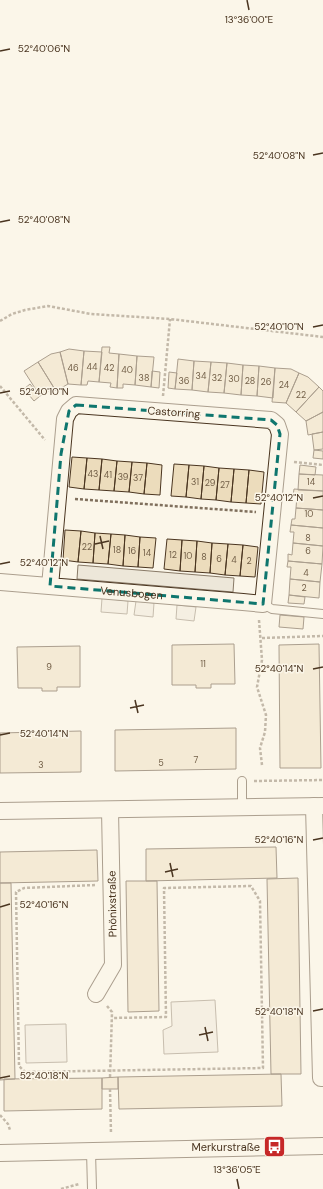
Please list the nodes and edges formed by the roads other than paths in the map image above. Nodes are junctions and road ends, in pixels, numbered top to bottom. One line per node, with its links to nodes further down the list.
1 (0, 582): 2 (street, Venusbogen)
2 (50, 586): 3 (street, Venusbogen); 3 (street, Castorring)
3 (263, 604): 4 (lane)
4 (323, 614)
5 (242, 781): 7 (lane)
6 (319, 806): 7 (street); 11 (street)
7 (242, 807): 8 (street)
8 (110, 810): 9 (street); 10 (street, Phönixstraße)
9 (0, 811)
10 (96, 994)
11 (323, 1078)
12 (323, 1146): 13 (street)
13 (91, 1151): 14 (street); 15 (lane)
14 (0, 1153)
15 (92, 1185)

